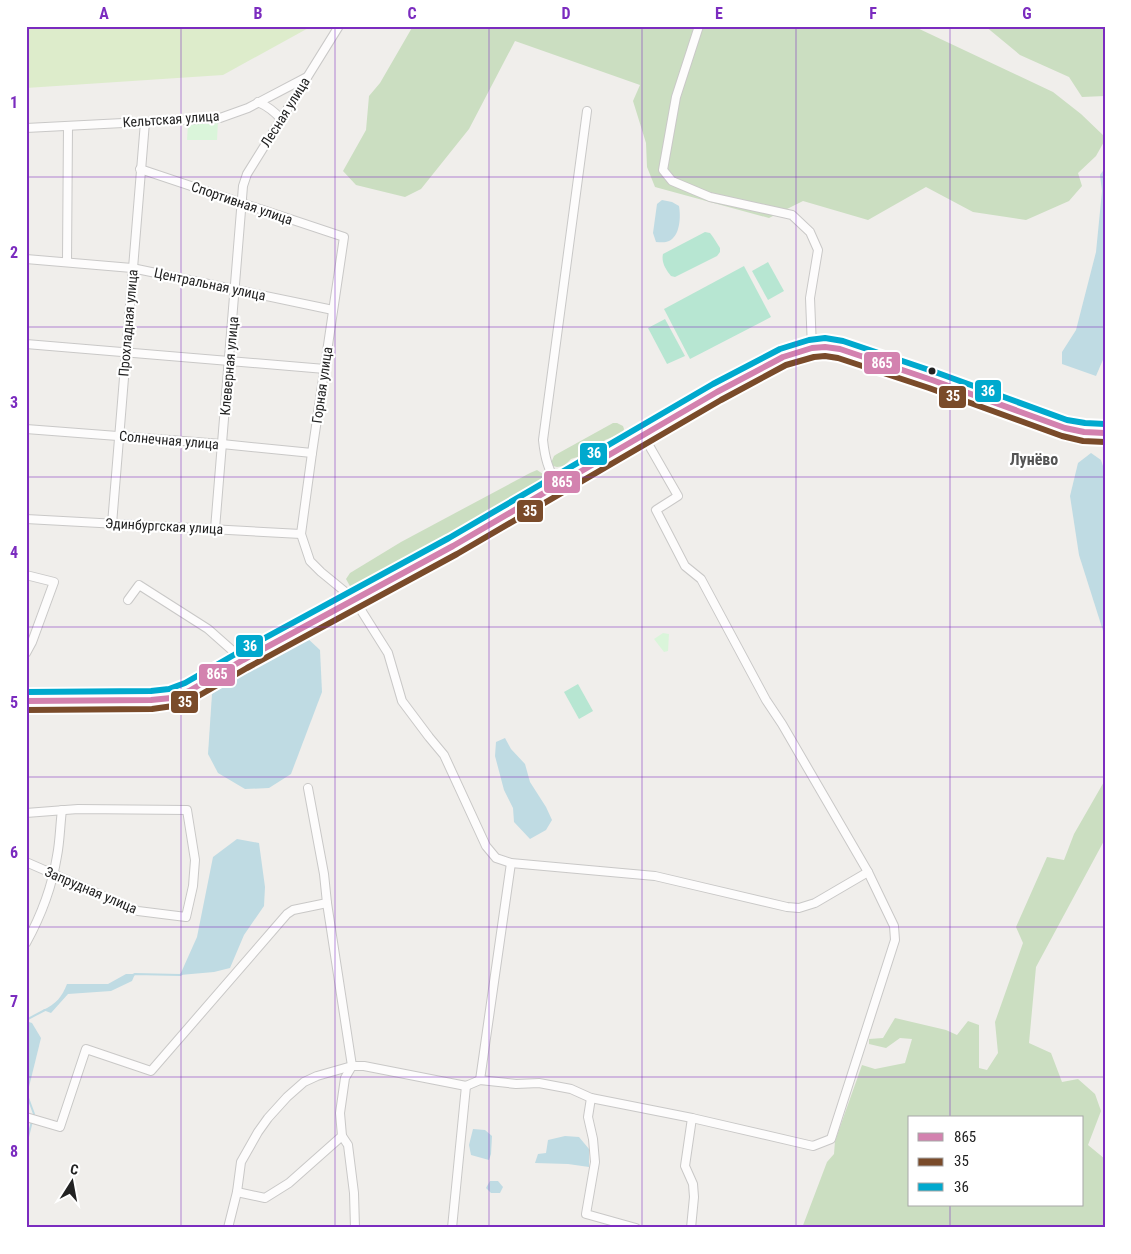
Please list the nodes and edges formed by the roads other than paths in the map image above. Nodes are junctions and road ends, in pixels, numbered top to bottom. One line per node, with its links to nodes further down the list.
1 (339, 26): 3 (street, Лесная улица)
2 (699, 26): 19 (street)
3 (307, 77): 4 (street, Кельтская улица); 6 (street, Лесная улица)
4 (258, 102): 6 (street); 7 (street, Кельтская улица)
5 (587, 110): 29 (street)
6 (281, 119): 11 (street, Лесная улица)
7 (144, 122): 8 (street, Кельтская улица); 10 (street, Прохладная улица)
8 (68, 126): 9 (street, Кельтская улица); 14 (street)
9 (26, 128)
10 (140, 168): 11 (street, Спортивная улица); 15 (street, Прохладная улица)
11 (242, 202): 12 (street, Спортивная улица); 16 (street, Клеверная улица)
12 (344, 237): 17 (street, Горная улица)
13 (26, 259): 14 (street, Центральная улица)
14 (67, 262): 15 (street, Центральная улица)
15 (132, 268): 16 (street, Центральная улица); 20 (street, Прохладная улица)
16 (235, 290): 17 (street, Центральная улица); 21 (street, Клеверная улица)
17 (333, 310): 22 (street, Горная улица)
18 (26, 344): 20 (street)
19 (812, 348): 24 (street); 25 (street)
20 (126, 352): 21 (street); 26 (street, Прохладная улица)
21 (230, 361): 22 (street); 27 (street, Клеверная улица)
22 (325, 369): 28 (street, Горная улица)
23 (26, 430): 26 (street, Солнечная улица)
24 (1105, 433)
25 (643, 435): 29 (street); 45 (street)
26 (118, 436): 27 (street, Солнечная улица); 31 (street, Прохладная улица)
27 (222, 444): 28 (street, Солнечная улица); 32 (street, Клеверная улица)
28 (312, 453): 33 (street, Горная улица)
29 (557, 485): 35 (street)
30 (26, 517): 31 (street, Эдинбургская улица)
31 (112, 524): 32 (street, Эдинбургская улица)
32 (215, 529): 33 (street, Эдинбургская улица)
33 (301, 534): 35 (street)
34 (26, 575): 37 (street)
35 (354, 599): 38 (street); 44 (street)
36 (128, 600): 38 (street)
37 (26, 653)
38 (243, 660): 39 (street)
39 (26, 701)
40 (308, 788): 47 (street)
41 (62, 810): 42 (street); 46 (street); 46 (street, Запрудная улица)
42 (26, 813)
43 (26, 862): 46 (street, Запрудная улица)
44 (511, 863): 45 (street); 50 (street)
45 (868, 872): 54 (street)
46 (54, 875): 48 (street)
47 (327, 903): 49 (street); 53 (street)
48 (26, 944)
49 (352, 1066): 51 (street); 55 (street); 56 (street)
50 (480, 1080): 51 (street); 52 (street)
51 (466, 1086): 59 (street)
52 (591, 1098): 54 (street); 60 (street)
53 (26, 1118)
54 (692, 1118): 61 (street)
55 (342, 1136): 56 (street); 58 (street)
56 (237, 1192): 57 (street)
57 (228, 1228)
58 (355, 1228)
59 (452, 1228)
60 (636, 1228)
61 (691, 1228)

